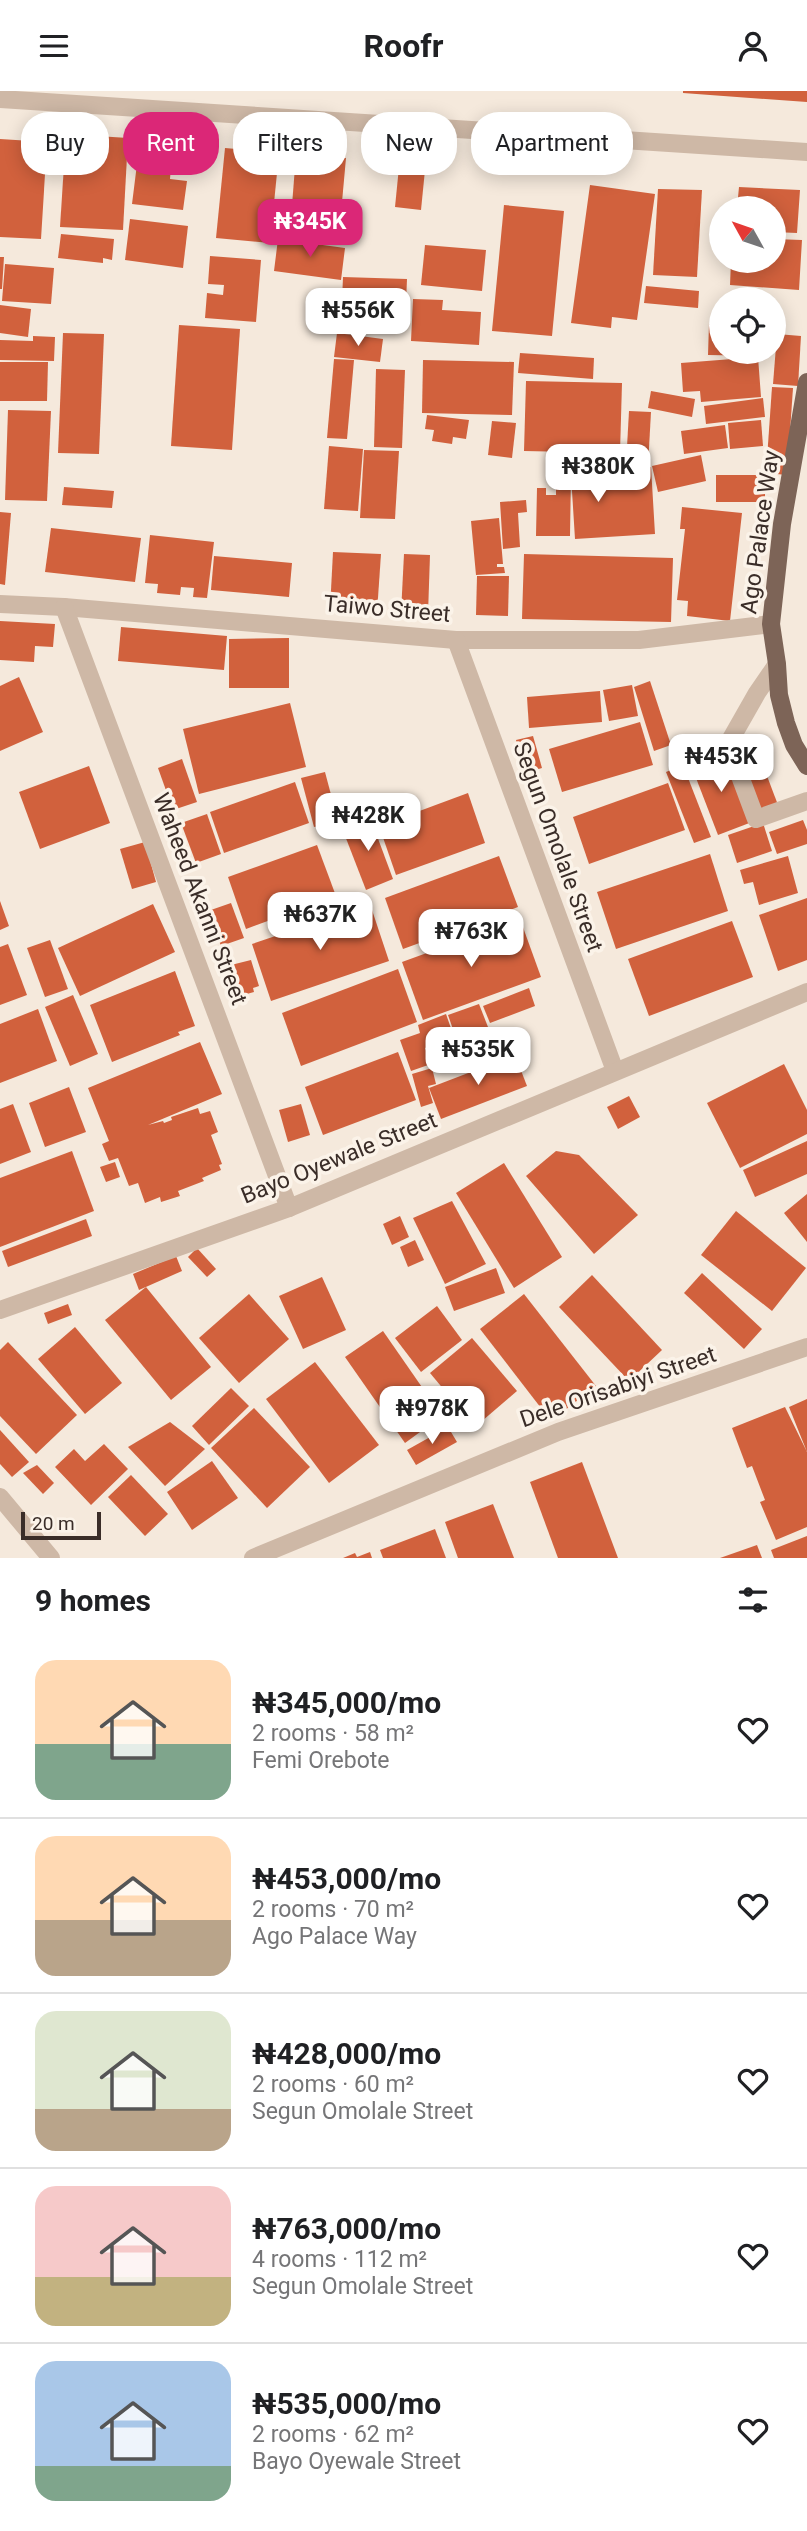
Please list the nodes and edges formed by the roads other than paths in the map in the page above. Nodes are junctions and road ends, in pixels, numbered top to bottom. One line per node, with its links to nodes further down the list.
1 (0, 99): 2 (street)
2 (807, 152)
3 (807, 382): 6 (main road, Ago Palace Way)
4 (0, 604): 5 (street, Taiwo Street)
5 (64, 607): 7 (street, Taiwo Street); 13 (street, Waheed Akanni Street)
6 (771, 624): 7 (street, Taiwo Street); 8 (main road, Ago Palace Way)
7 (456, 640): 12 (street, Segun Omolale Street)
8 (777, 664): 9 (main road, Ago Palace Way); 10 (street)
9 (807, 766)
10 (807, 801)
11 (807, 992): 12 (street, Bayo Oyewale Street)
12 (615, 1071): 13 (street, Bayo Oyewale Street)
13 (289, 1208): 14 (street, Bayo Oyewale Street)
14 (0, 1310)
15 (807, 1347): 18 (street, Dele Orisabiyi Street)
16 (0, 1497): 17 (street)
17 (51, 1558)
18 (253, 1558)

